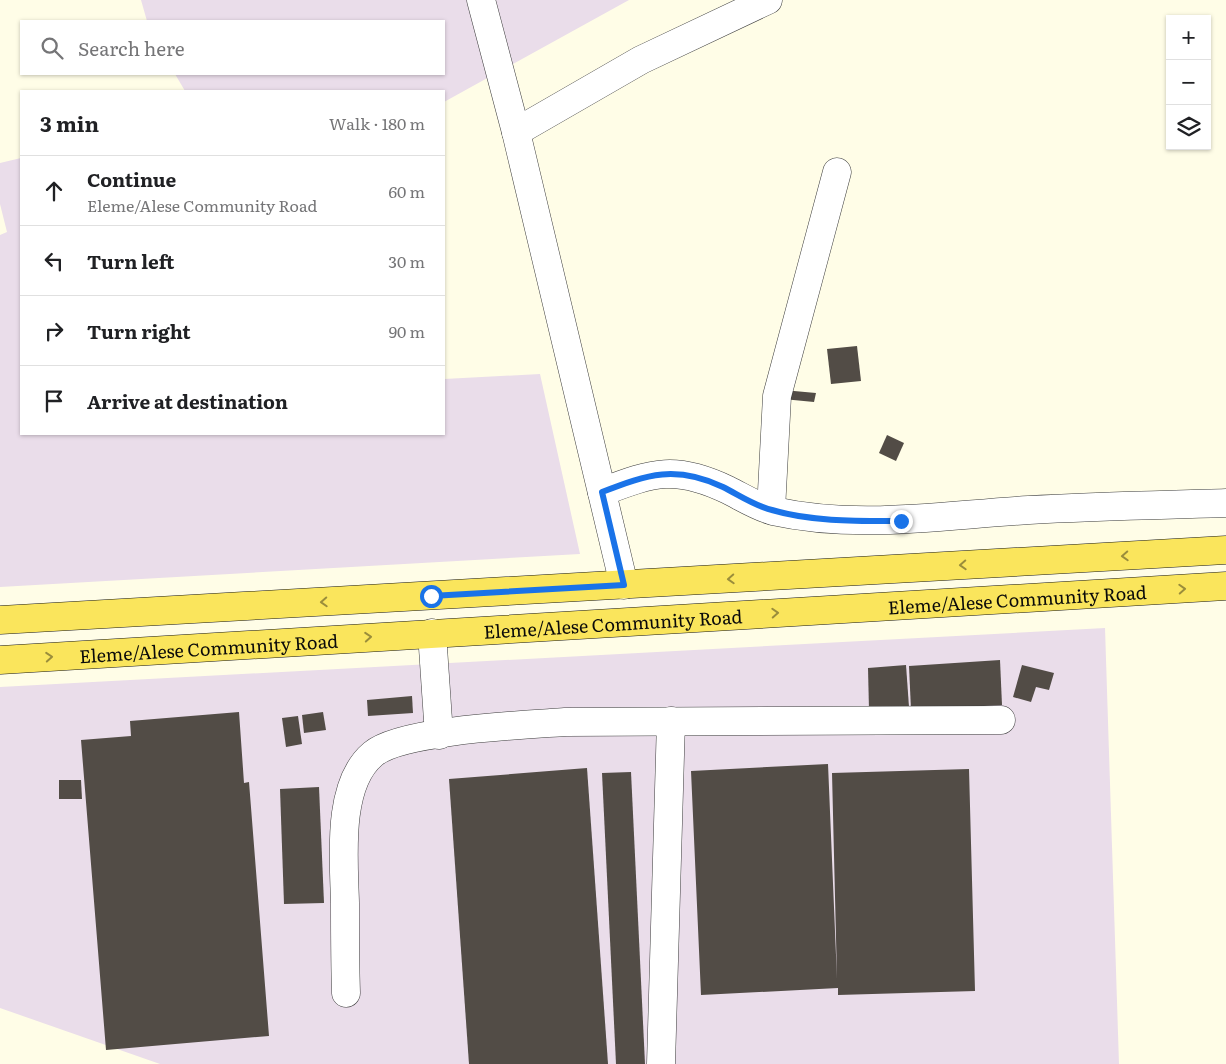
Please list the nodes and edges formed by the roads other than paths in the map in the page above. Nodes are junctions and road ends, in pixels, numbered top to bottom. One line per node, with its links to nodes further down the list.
1 (481, 0): 3 (lane)
2 (768, 0): 3 (lane)
3 (516, 132): 5 (lane)
4 (838, 172): 7 (lane)
5 (602, 492): 7 (lane); 9 (lane)
6 (1226, 503): 7 (lane)
7 (771, 510)
8 (1226, 550): 9 (main road, Eleme/Alese Community Road, one-way to 9)
9 (624, 585): 11 (main road, Eleme/Alese Community Road, one-way to 11)
10 (1226, 586): 12 (main road, Eleme/Alese Community Road, one-way to 10)
11 (0, 620)
12 (432, 633): 13 (main road, Eleme/Alese Community Road, one-way to 12); 16 (lane)
13 (0, 660)
14 (1001, 720): 15 (lane)
15 (671, 721): 16 (lane); 18 (lane)
16 (439, 735): 17 (lane)
17 (346, 994)
18 (662, 1064)

